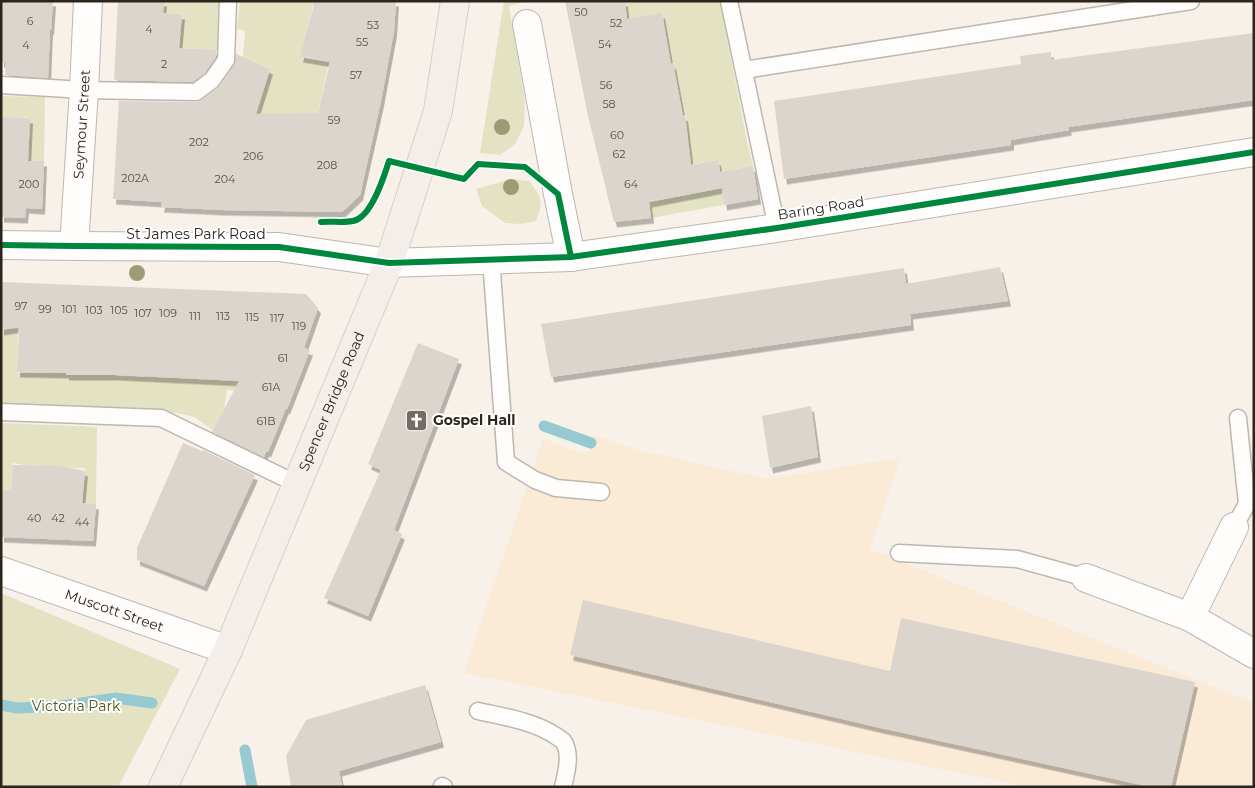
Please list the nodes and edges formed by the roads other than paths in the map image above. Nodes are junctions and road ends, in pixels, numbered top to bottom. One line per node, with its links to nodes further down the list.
1 (88, 1): 9 (street, Seymour Street)
2 (228, 1): 9 (lane)
3 (455, 1): 16 (main road, Spencer Bridge Road)
4 (729, 1): 7 (lane)
5 (1191, 1): 7 (lane)
6 (527, 24): 14 (street)
7 (744, 70): 11 (lane)
8 (1, 85): 9 (lane)
9 (84, 90): 13 (street, Seymour Street)
10 (1254, 152): 11 (street, Baring Road)
11 (777, 228): 14 (street, Baring Road)
12 (1, 244): 13 (street, St James Park Road)
13 (74, 246): 16 (street, St James Park Road)
14 (571, 257): 15 (street, Baring Road)
15 (491, 259): 16 (street, Baring Road); 20 (lane)
16 (389, 263): 19 (main road, Spencer Bridge Road)
17 (1, 412): 19 (lane)
18 (1238, 418): 21 (lane)
19 (297, 484): 26 (main road, Spencer Bridge Road)
20 (602, 492)
21 (1234, 527): 25 (street)
22 (899, 553): 24 (lane)
23 (1, 571): 26 (street, Muscott Street)
24 (1086, 578): 25 (street)
25 (1190, 617): 27 (street)
26 (228, 650): 29 (main road, Spencer Bridge Road)
27 (1254, 654)
28 (478, 711): 30 (lane)
29 (163, 787)
30 (564, 787)

